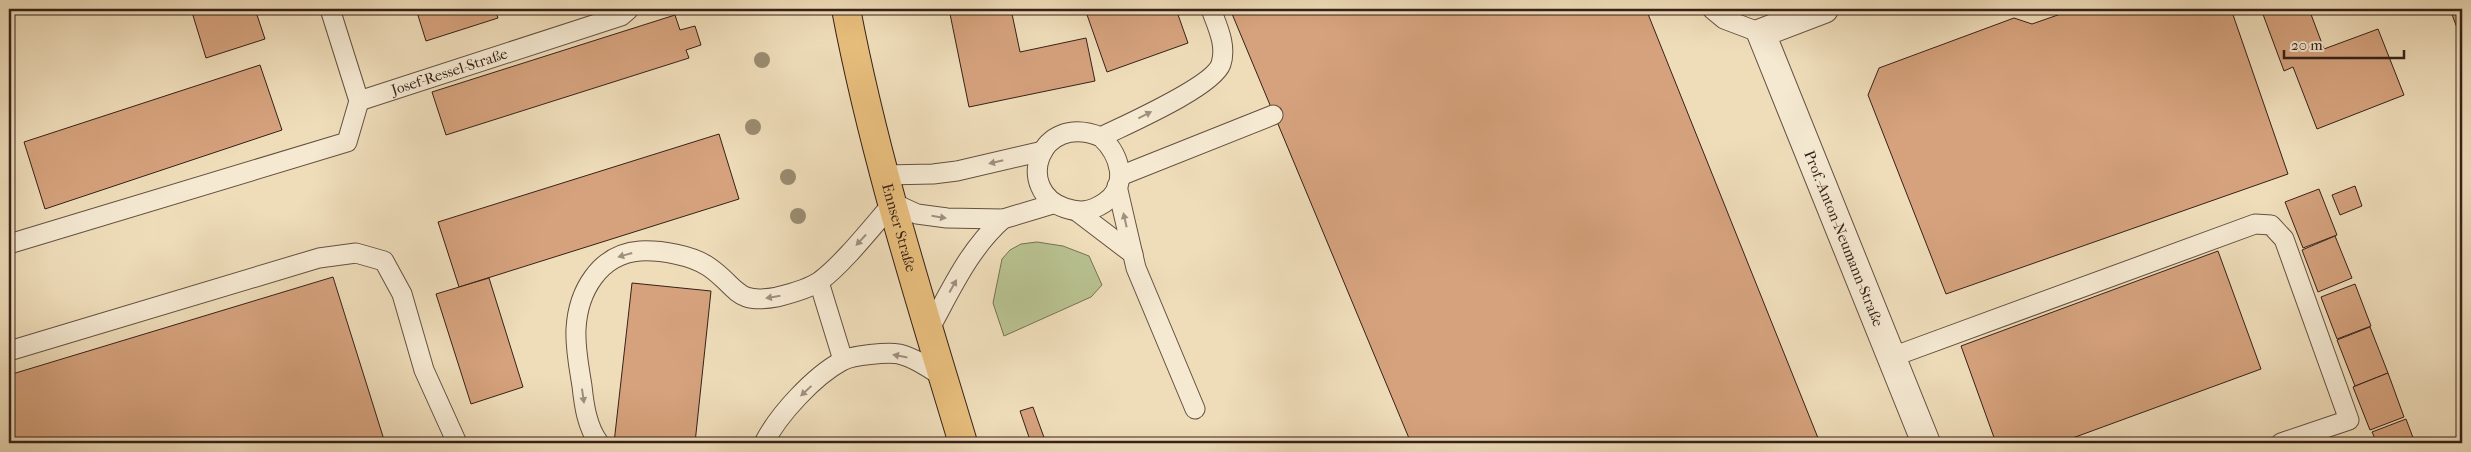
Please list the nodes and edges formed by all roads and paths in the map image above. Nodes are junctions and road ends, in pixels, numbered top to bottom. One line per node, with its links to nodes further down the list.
1 (330, 9): 8 (lane)
2 (629, 9): 8 (lane, Josef-Ressel-Straße)
3 (846, 9): 12 (main road, Ennser Straße)
4 (1211, 9): 10 (lane, one-way to 4)
5 (1712, 9): 7 (lane)
6 (1824, 9): 7 (street)
7 (1761, 33): 23 (street, Prof.-Anton-Neumann-Straße)
8 (359, 100): 18 (lane)
9 (1273, 115): 13 (lane)
10 (1101, 137): 11 (lane); 13 (lane)
11 (1043, 151): 12 (lane, one-way to 12); 15 (lane)
12 (885, 175): 14 (main road, Ennser Straße)
13 (1118, 181): 16 (lane); 19 (lane, one-way to 13)
14 (893, 203): 17 (lane, one-way to 17); 20 (lane, one-way to 20); 21 (main road, Ennser Straße)
15 (1052, 204): 16 (lane); 17 (lane)
16 (1079, 213): 19 (lane)
17 (1003, 219): 21 (lane, one-way to 17)
18 (9, 244)
19 (1133, 254): 26 (lane)
20 (819, 282): 24 (lane); 28 (lane, one-way to 28)
21 (930, 328): 25 (main road, Ennser Straße)
22 (9, 351): 27 (lane)
23 (1892, 357): 31 (street, Prof.-Anton-Neumann-Straße); 32 (lane)
24 (843, 360): 25 (lane, one-way to 24); 29 (lane, one-way to 29)
25 (943, 377): 30 (main road, Ennser Straße)
26 (1195, 409)
27 (456, 443)
28 (599, 443)
29 (764, 443)
30 (963, 443)
31 (1926, 443)
32 (2281, 443)

